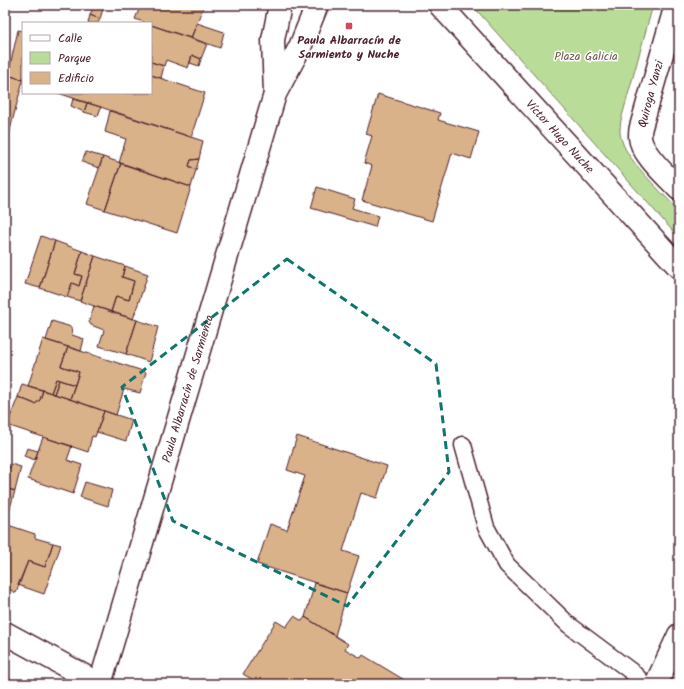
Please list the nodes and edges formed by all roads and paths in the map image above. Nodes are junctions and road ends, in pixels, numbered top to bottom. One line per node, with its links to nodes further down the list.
1 (280, 5): 5 (main road, Paula Albarracín de Sarmiento)
2 (317, 5): 5 (main road, Paula Albarracín de Sarmiento)
3 (440, 5): 7 (main road, Víctor Hugo Nuche)
4 (676, 5): 6 (main road, Quiroga Yanzi)
5 (275, 94): 11 (main road, Paula Albarracín de Sarmiento)
6 (679, 189)
7 (679, 267)
8 (462, 445): 12 (lane)
9 (5, 634): 11 (main road)
10 (679, 635): 13 (main road)
11 (100, 684)
12 (644, 684)
13 (656, 684)

